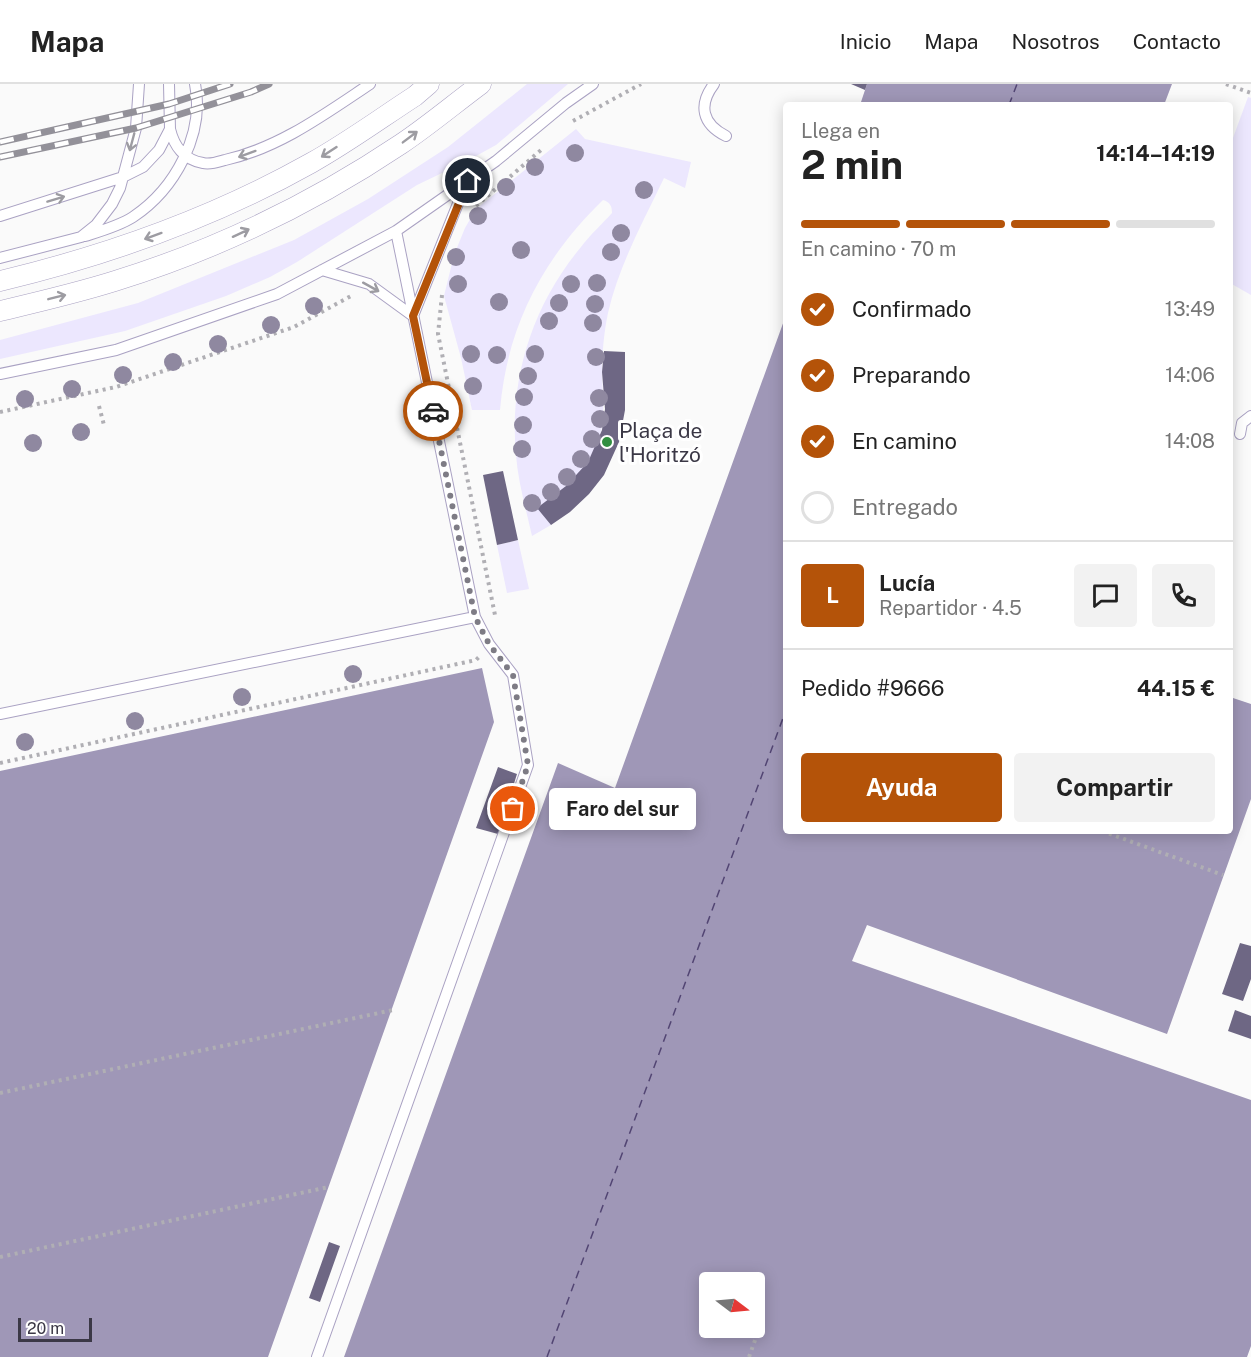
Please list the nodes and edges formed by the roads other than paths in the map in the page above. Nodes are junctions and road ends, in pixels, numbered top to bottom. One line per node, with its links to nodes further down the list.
1 (139, 84): 12 (lane, one-way to 12)
2 (195, 84): 11 (lane)
3 (370, 84): 11 (lane, one-way to 11)
4 (429, 84): 19 (street, one-way to 19)
5 (481, 84): 20 (street, one-way to 5)
6 (593, 84): 13 (lane)
7 (714, 84): 10 (lane)
8 (168, 85): 9 (lane)
9 (170, 129): 11 (lane); 12 (lane)
10 (726, 136)
11 (185, 156): 16 (lane)
12 (123, 177): 14 (lane, one-way to 12); 16 (lane)
13 (468, 181): 15 (lane); 21 (lane)
14 (0, 216)
15 (396, 231): 18 (lane); 21 (lane)
16 (81, 237): 17 (lane)
17 (0, 258)
18 (322, 270): 21 (lane, one-way to 21); 22 (lane)
19 (0, 281)
20 (0, 310)
21 (413, 316): 25 (lane)
22 (0, 374)
23 (1251, 416): 24 (lane)
24 (1240, 434)
25 (475, 617): 26 (lane); 27 (lane)
26 (0, 714)
27 (316, 1357)

